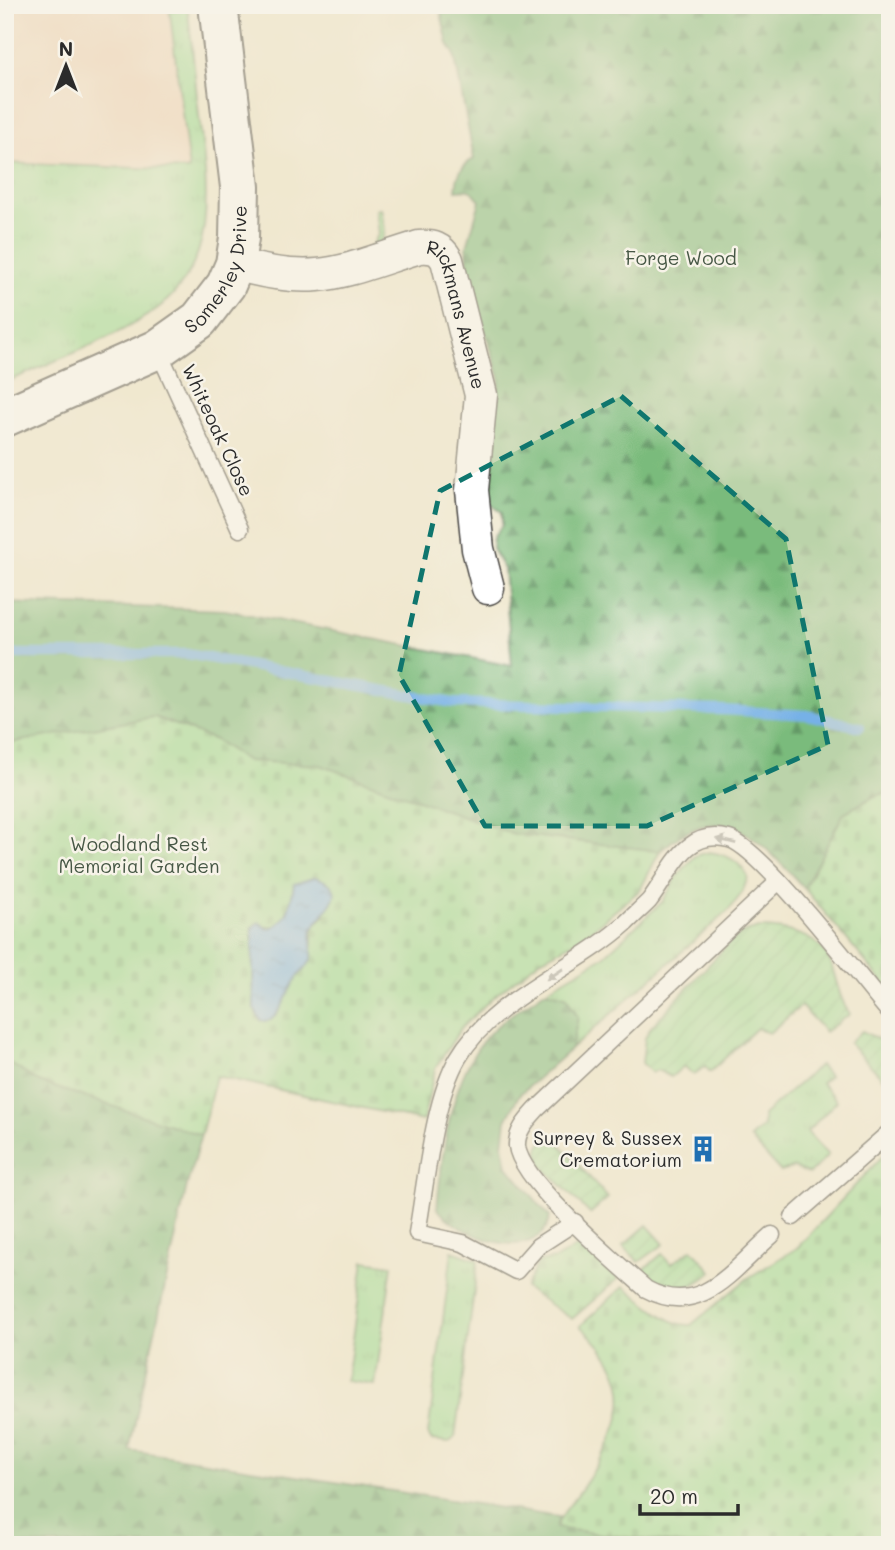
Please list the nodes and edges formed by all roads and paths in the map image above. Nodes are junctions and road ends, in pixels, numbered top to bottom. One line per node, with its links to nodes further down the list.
1 (218, 5): 2 (street, Somerley Drive)
2 (235, 264): 3 (street, Somerley Drive); 6 (street, Rickmans Avenue)
3 (158, 349): 4 (street, Somerley Drive); 5 (lane, Whiteoak Close)
4 (5, 417)
5 (240, 529)
6 (488, 588)
7 (779, 881): 8 (lane); 11 (lane); 11 (lane, one-way to 11)
8 (890, 1013)
9 (890, 1132): 10 (lane)
10 (793, 1217)
11 (575, 1222): 12 (lane)
12 (772, 1235)

